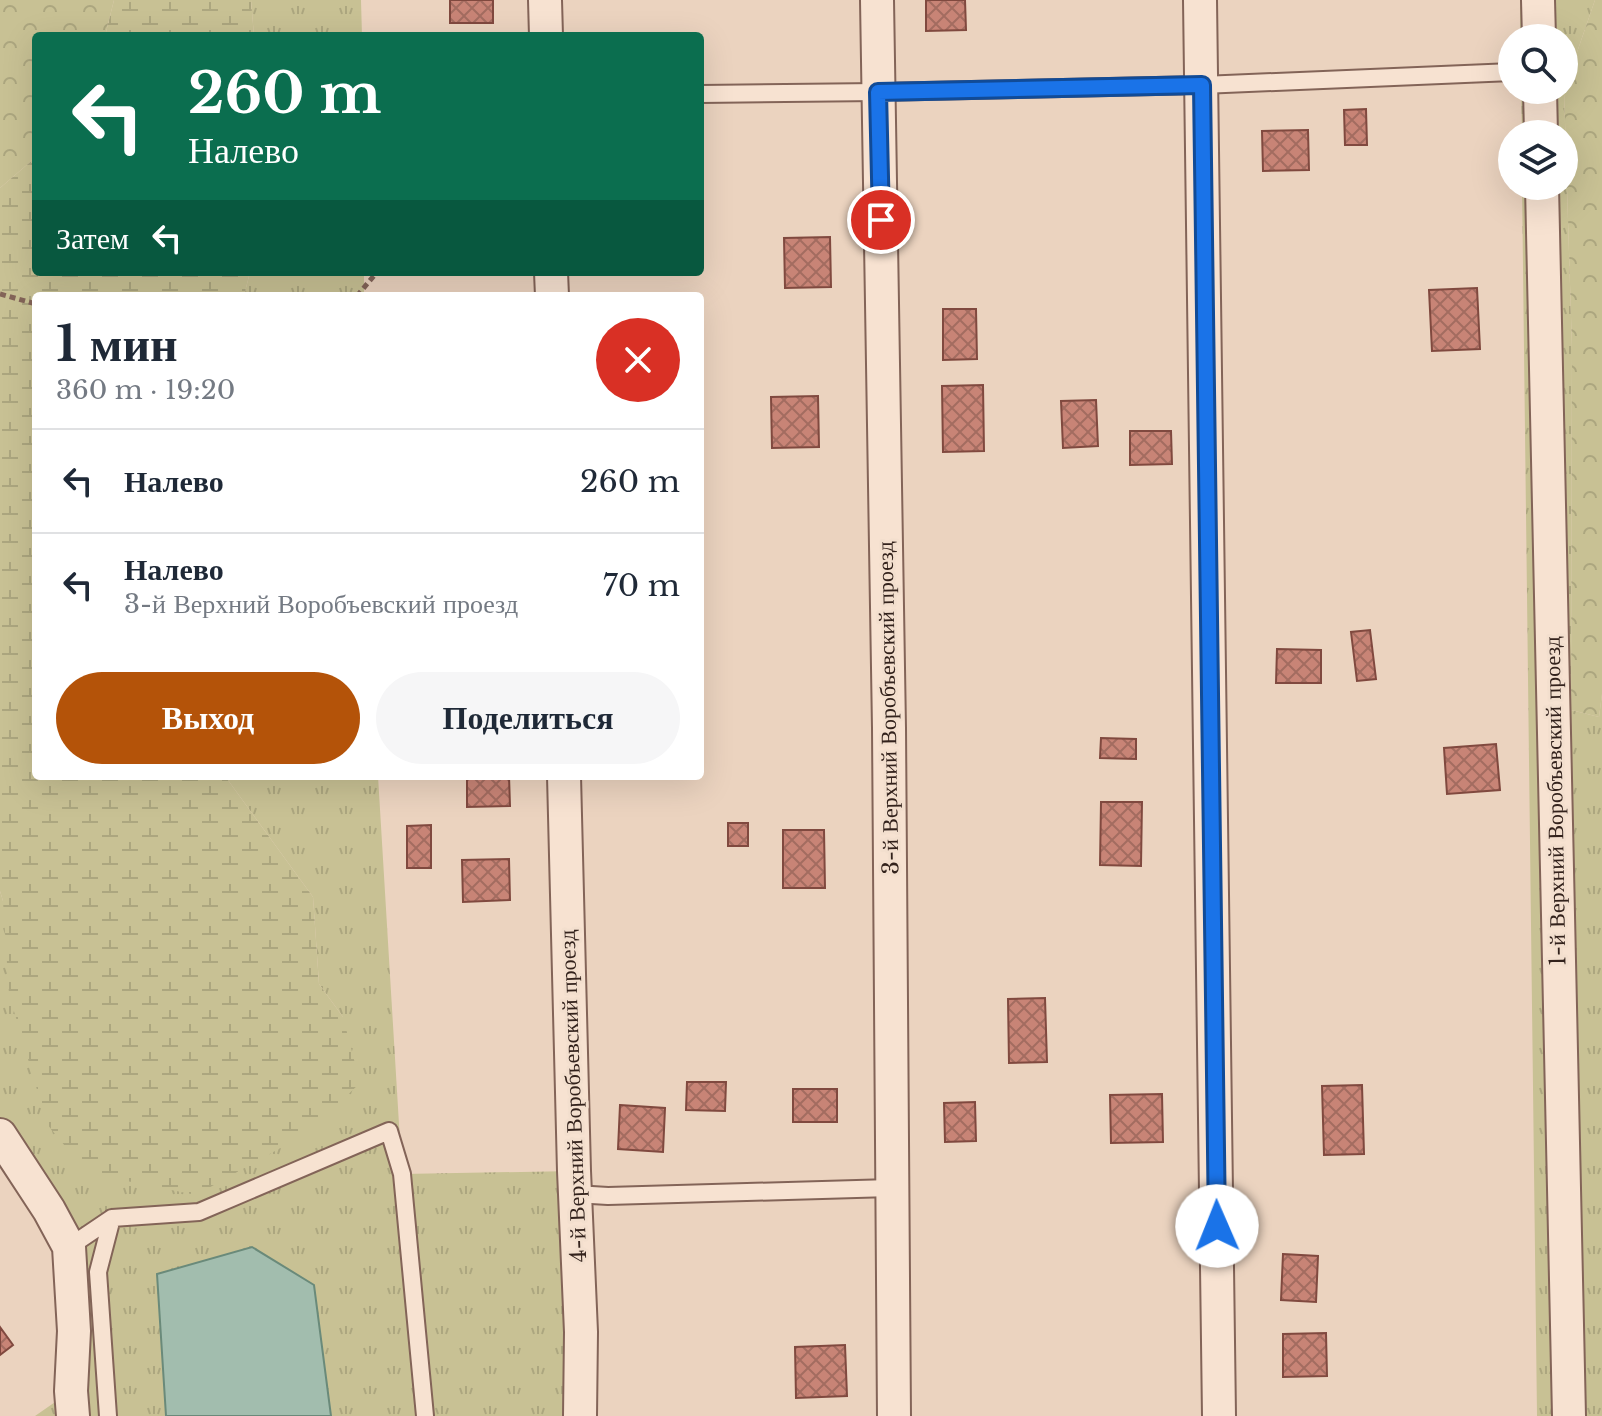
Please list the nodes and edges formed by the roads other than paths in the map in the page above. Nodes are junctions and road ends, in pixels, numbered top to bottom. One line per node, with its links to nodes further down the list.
1 (545, 0): 6 (street)
2 (877, 0): 9 (street, 3-й Верхний Воробъевский проезд)
3 (1200, 0): 8 (street)
4 (1538, 0): 5 (street)
5 (1539, 24)
6 (546, 32)
7 (1498, 73): 8 (lane)
8 (1202, 85): 9 (lane); 23 (street)
9 (878, 92): 10 (lane); 14 (street, 3-й Верхний Воробъевский проезд)
10 (704, 94)
11 (1542, 200): 24 (street, 1-й Верхний Воробъевский проезд)
12 (564, 780): 15 (street, 4-й Верхний Воробъевский проезд)
13 (0, 1135): 17 (street)
14 (891, 1188): 15 (lane); 22 (street, 3-й Верхний Воробъевский проезд)
15 (575, 1194): 21 (street, 4-й Верхний Воробъевский проезд)
16 (112, 1218): 17 (lane); 19 (lane); 20 (lane)
17 (69, 1247): 18 (street)
18 (73, 1416)
19 (108, 1416)
20 (425, 1416)
21 (580, 1416)
22 (894, 1416)
23 (1219, 1416)
24 (1569, 1416)

